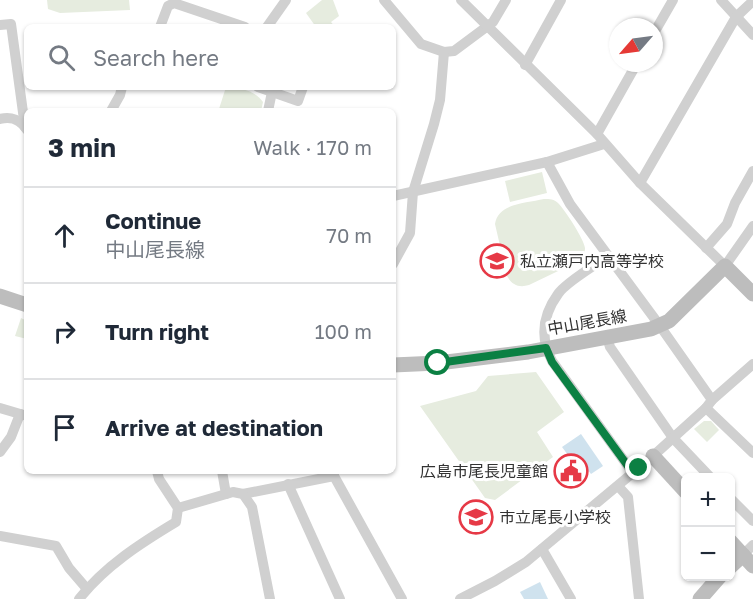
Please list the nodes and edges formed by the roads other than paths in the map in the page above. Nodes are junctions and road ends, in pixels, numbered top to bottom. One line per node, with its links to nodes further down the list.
1 (286, 0): 13 (street)
2 (384, 0): 17 (street)
3 (461, 0): 15 (street)
4 (506, 0): 15 (street)
5 (561, 0): 18 (street)
6 (673, 0): 10 (street)
7 (721, 0): 9 (street)
8 (753, 1): 9 (street)
9 (736, 17): 16 (street); 34 (street)
10 (663, 18)
11 (161, 24): 12 (street)
12 (236, 24)
13 (269, 24)
14 (0, 25): 19 (street)
15 (486, 26): 17 (street); 18 (street)
16 (753, 35)
17 (444, 52): 35 (street)
18 (525, 64): 30 (street)
19 (23, 71): 25 (street)
20 (632, 72): 30 (street)
21 (121, 90): 26 (street)
22 (266, 90): 24 (street)
23 (302, 90): 24 (street)
24 (272, 92): 27 (street)
25 (25, 108)
26 (113, 108)
27 (269, 108)
28 (0, 119): 29 (street)
29 (24, 128)
30 (597, 134): 31 (street)
31 (604, 144): 32 (street); 34 (street)
32 (547, 162): 35 (street); 39 (street)
33 (753, 171): 38 (street)
34 (640, 183): 38 (street)
35 (413, 192): 36 (street); 40 (street)
36 (396, 195)
37 (753, 226): 41 (street)
38 (706, 248): 41 (street)
39 (607, 257): 45 (street); 47 (street)
40 (396, 259)
41 (725, 266): 42 (main road); 45 (main road, 中山尾長線)
42 (753, 294)
43 (0, 296): 44 (main road)
44 (24, 304)
45 (660, 326): 46 (main road, 中山尾長線); 50 (street)
46 (608, 337): 47 (main road, 中山尾長線); 54 (street)
47 (546, 348): 48 (main road, 中山尾長線); 58 (street)
48 (396, 365)
49 (752, 368): 50 (street)
50 (709, 404): 54 (street); 56 (street)
51 (0, 408): 52 (street)
52 (24, 415): 53 (street)
53 (6, 435): 55 (street)
54 (674, 438): 57 (street); 59 (street)
55 (0, 452)
56 (753, 453)
57 (653, 456): 58 (street); 66 (main road)
58 (633, 473): 65 (street)
59 (707, 473)
60 (158, 474): 70 (street)
61 (223, 474): 67 (street)
62 (330, 474): 64 (street)
63 (335, 474): 82 (street)
64 (288, 484): 68 (street); 81 (street)
65 (618, 486): 74 (street); 85 (street)
66 (681, 487)
67 (226, 494): 68 (street); 70 (street)
68 (243, 494): 80 (street)
69 (735, 503): 71 (street)
70 (178, 508): 78 (street)
71 (753, 521)
72 (0, 536): 78 (street)
73 (735, 545): 75 (main road)
74 (542, 549): 83 (street); 84 (street)
75 (750, 555): 76 (main road)
76 (735, 564)
77 (716, 581): 86 (main road)
78 (87, 589): 79 (street)
79 (79, 599)
80 (270, 599)
81 (340, 599)
82 (402, 599)
83 (460, 599)
84 (571, 599)
85 (639, 599)
86 (700, 599)

